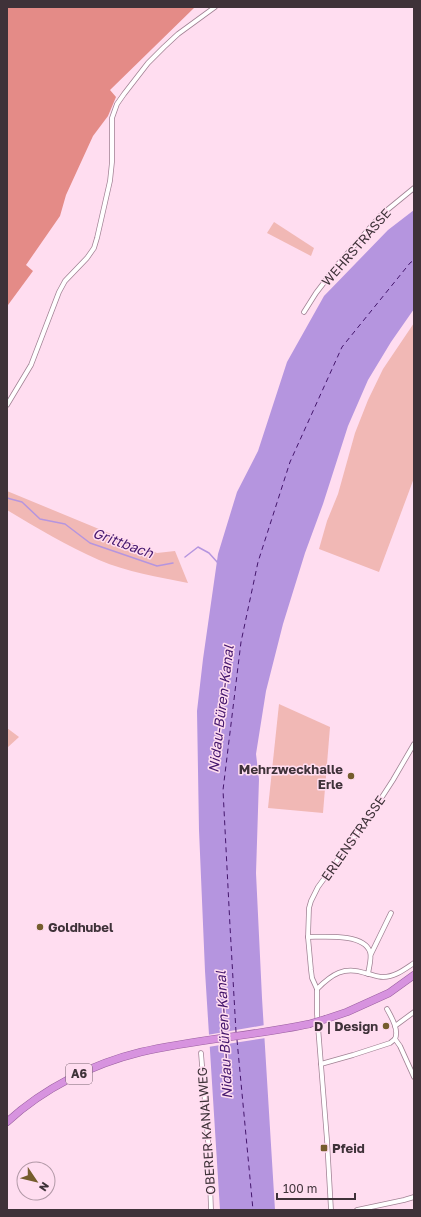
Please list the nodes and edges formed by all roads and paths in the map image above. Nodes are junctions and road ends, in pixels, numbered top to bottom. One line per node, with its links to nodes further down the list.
1 (215, 7): 4 (street)
2 (414, 188): 3 (street, WEHRSTRASSE)
3 (304, 312)
4 (7, 405)
5 (414, 744): 7 (street, ERLENSTRASSE)
6 (391, 912): 8 (street)
7 (308, 937): 8 (street); 13 (street, ERLENSTRASSE)
8 (370, 954): 11 (street)
9 (414, 963): 11 (street)
10 (414, 970): 14 (highway, A6)
11 (368, 974): 13 (street)
12 (414, 975): 14 (highway, A6)
13 (318, 989): 20 (street, ERLENSTRASSE)
14 (367, 1002): 22 (highway, A6, bridge)
15 (387, 1009): 17 (street)
16 (414, 1012): 17 (street)
17 (394, 1026): 18 (street)
18 (395, 1039): 20 (street); 21 (street)
19 (201, 1053): 24 (street, OBERER KANALWEG)
20 (321, 1064): 25 (street, ERLENSTRASSE)
21 (414, 1077)
22 (7, 1122)
23 (414, 1197): 26 (street)
24 (211, 1210)
25 (331, 1210)
26 (357, 1210)

